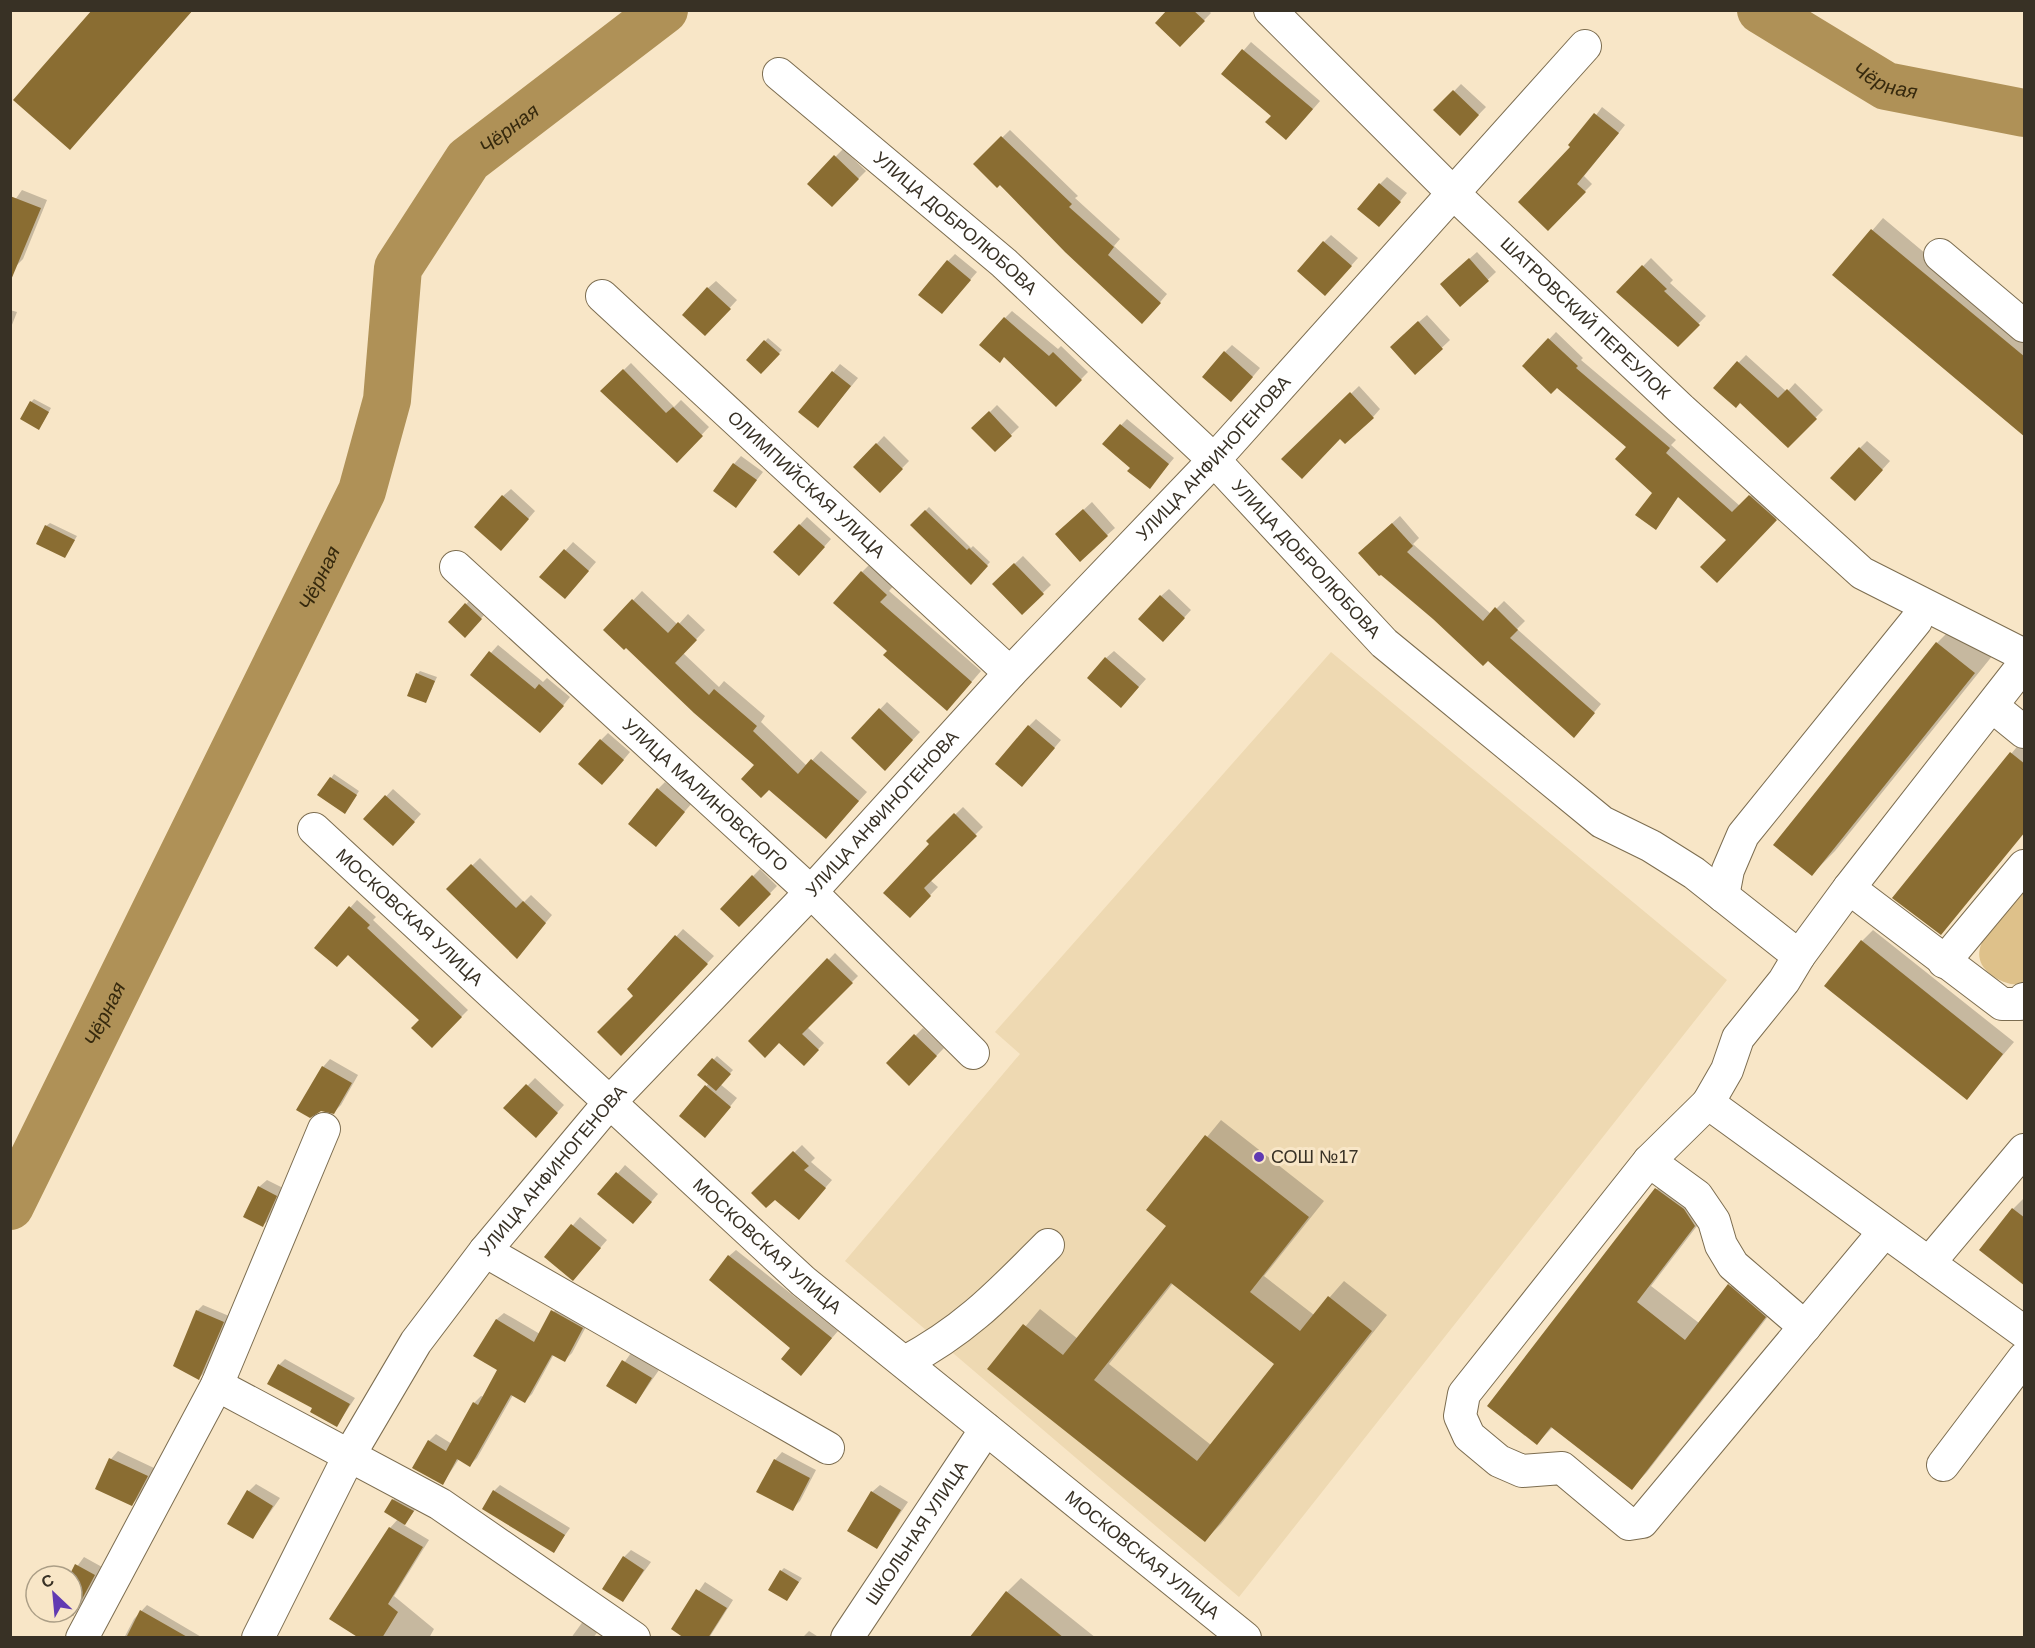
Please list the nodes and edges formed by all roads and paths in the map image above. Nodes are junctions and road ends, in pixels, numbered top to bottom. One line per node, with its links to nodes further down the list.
1 (1270, 10): 4 (street, ШАТРОВСКИЙ ПЕРЕУЛОК)
2 (1585, 46): 4 (street, УЛИЦА АНФИНОГЕНОВА)
3 (779, 74): 8 (street, УЛИЦА ДОБРОЛЮБОВА)
4 (1453, 193): 8 (street, УЛИЦА АНФИНОГЕНОВА); 10 (street, ШАТРОВСКИЙ ПЕРЕУЛОК)
5 (1940, 255): 7 (street)
6 (602, 296): 13 (street, ОЛИМПИЙСКАЯ УЛИЦА)
7 (2025, 326)
8 (1214, 460): 13 (street, УЛИЦА АНФИНОГЕНОВА); 20 (street, УЛИЦА ДОБРОЛЮБОВА)
9 (456, 567): 19 (street, УЛИЦА МАЛИНОВСКОГО)
10 (1917, 612): 11 (street, ШАТРОВСКИЙ ПЕРЕУЛОК); 20 (street)
11 (2025, 655)
12 (2025, 664): 14 (street)
13 (1010, 673): 19 (street, УЛИЦА АНФИНОГЕНОВА)
14 (1992, 706): 15 (street); 18 (street)
15 (2025, 732)
16 (314, 829): 25 (street, МОСКОВСКАЯ УЛИЦА)
17 (2025, 866): 22 (street)
18 (1849, 888): 21 (street); 22 (street)
19 (811, 892): 24 (street, УЛИЦА МАЛИНОВСКОГО); 25 (street, УЛИЦА АНФИНОГЕНОВА)
20 (1723, 896): 21 (street, УЛИЦА ДОБРОЛЮБОВА)
21 (1799, 956): 26 (street)
22 (1944, 962): 23 (street)
23 (2025, 999)
24 (973, 1053)
25 (609, 1103): 32 (street, УЛИЦА АНФИНОГЕНОВА); 37 (street, МОСКОВСКАЯ УЛИЦА)
26 (1708, 1103): 29 (street); 30 (street)
27 (324, 1129): 38 (street)
28 (2025, 1150): 33 (street)
29 (1649, 1161): 34 (street); 34 (street)
30 (1884, 1232): 33 (street); 34 (street)
31 (1048, 1245): 37 (street)
32 (485, 1251): 40 (street); 41 (street, УЛИЦА АНФИНОГЕНОВА)
33 (1929, 1263): 35 (street)
34 (1805, 1327)
35 (2025, 1332)
36 (2025, 1358): 42 (street)
37 (905, 1362): 39 (street, МОСКОВСКАЯ УЛИЦА)
38 (217, 1385): 41 (street); 43 (street)
39 (987, 1430): 46 (street, ШКОЛЬНАЯ УЛИЦА); 47 (street, МОСКОВСКАЯ УЛИЦА)
40 (828, 1448)
41 (350, 1454): 44 (street, УЛИЦА АНФИНОГЕНОВА); 45 (street)
42 (1943, 1465)
43 (82, 1638)
44 (258, 1638)
45 (634, 1638)
46 (847, 1638)
47 (1245, 1638)

